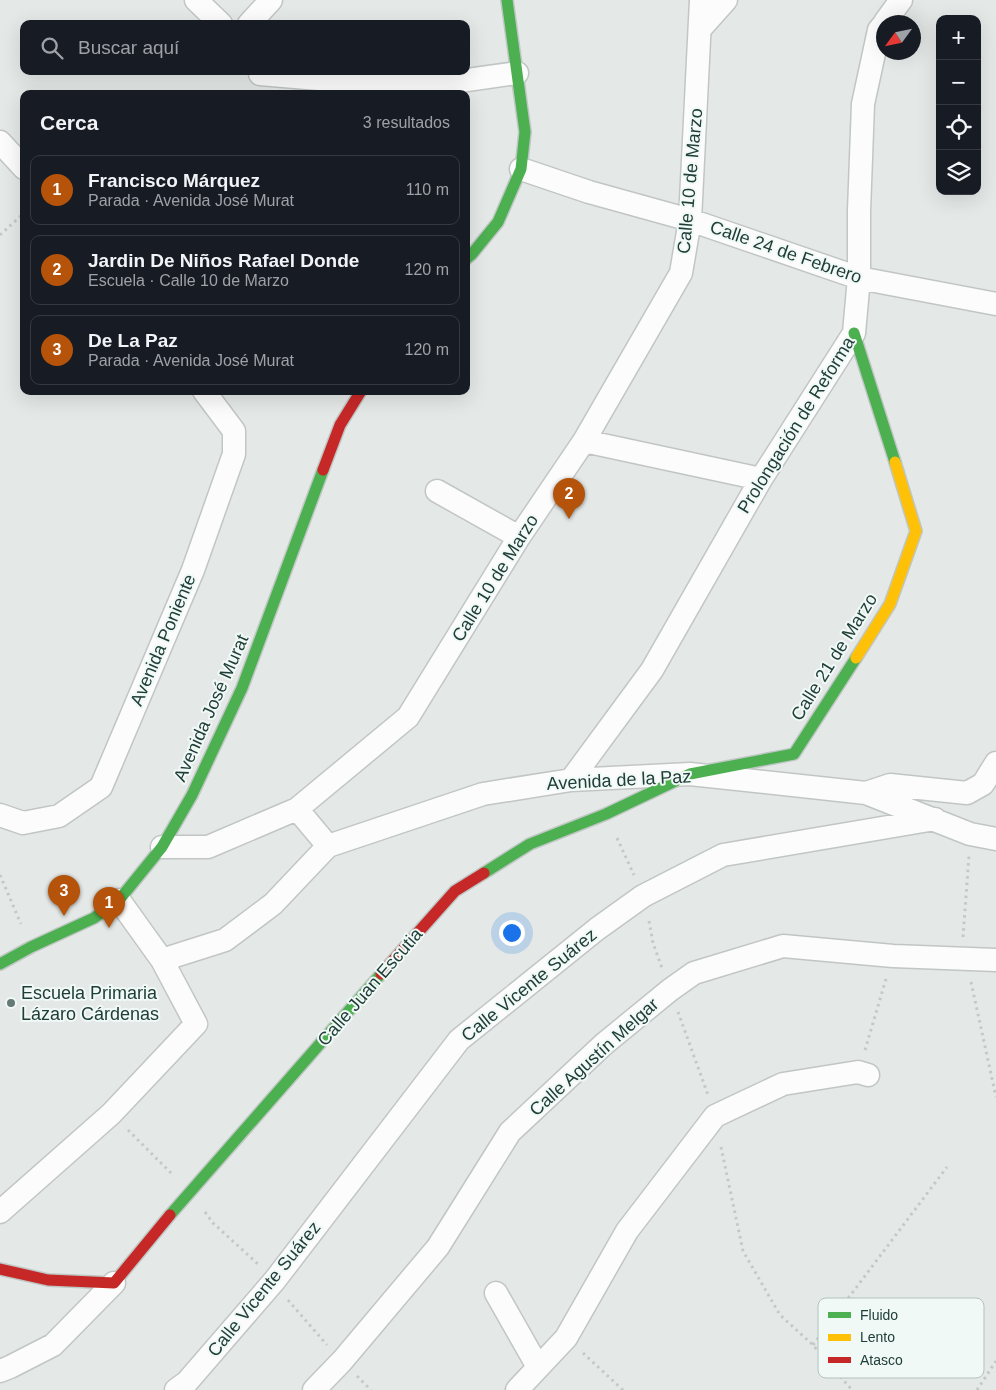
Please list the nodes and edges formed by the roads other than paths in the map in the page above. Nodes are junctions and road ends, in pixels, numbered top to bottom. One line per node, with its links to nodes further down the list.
1 (196, 0): 7 (street)
2 (271, 0): 8 (street)
3 (507, 0): 10 (street)
4 (701, 0): 9 (street, Calle 10 de Marzo)
5 (726, 0): 9 (street)
6 (891, 10): 19 (street, Prolongación de Reforma)
7 (217, 20)
8 (253, 20)
9 (700, 28): 17 (street, Calle 10 de Marzo)
10 (517, 73): 12 (street); 16 (street)
11 (260, 75): 13 (street)
12 (280, 75)
13 (270, 90)
14 (0, 142): 15 (street)
15 (20, 164)
16 (521, 169): 17 (street, Calle 24 de Febrero); 18 (street)
17 (690, 220): 19 (street, Calle 24 de Febrero); 24 (street, Calle 10 de Marzo)
18 (470, 254)
19 (859, 278): 20 (street, Calle 24 de Febrero); 21 (street, Prolongación de Reforma)
20 (996, 304)
21 (854, 333): 25 (street, Prolongación de Reforma); 29 (street, Calle 21 de Marzo)
22 (207, 395): 33 (street, Avenida Poniente)
23 (359, 395): 37 (street, Avenida José Murat)
24 (584, 441): 25 (street); 27 (street, Calle 10 de Marzo)
25 (761, 479): 30 (street, Prolongación de Reforma)
26 (437, 491): 27 (street)
27 (519, 538): 32 (street, Calle 10 de Marzo)
28 (996, 763): 31 (street)
29 (690, 774): 30 (street, Avenida de la Paz); 31 (street, Avenida de la Paz); 45 (street, Calle Juan Escutia)
30 (571, 780): 36 (street, Avenida de la Paz)
31 (866, 793): 34 (street, Avenida de la Paz)
32 (297, 809): 36 (street); 37 (street, Calle 10 de Marzo)
33 (0, 814)
34 (935, 819): 35 (street, Avenida de la Paz); 49 (street, Calle Vicente Suárez)
35 (996, 839)
36 (328, 846): 39 (street, Avenida de la Paz)
37 (162, 847): 38 (street, Avenida José Murat)
38 (119, 900): 39 (street); 41 (street, Avenida José Murat)
39 (162, 960): 43 (street)
40 (996, 960): 50 (street, Calle Agustín Melgar)
41 (0, 964)
42 (863, 1073): 47 (street)
43 (0, 1212)
44 (0, 1269): 45 (street)
45 (114, 1283): 48 (street, Calle Juan Escutia)
46 (496, 1293): 47 (street)
47 (538, 1367): 51 (street)
48 (0, 1371)
49 (176, 1390)
50 (314, 1390)
51 (517, 1390)

